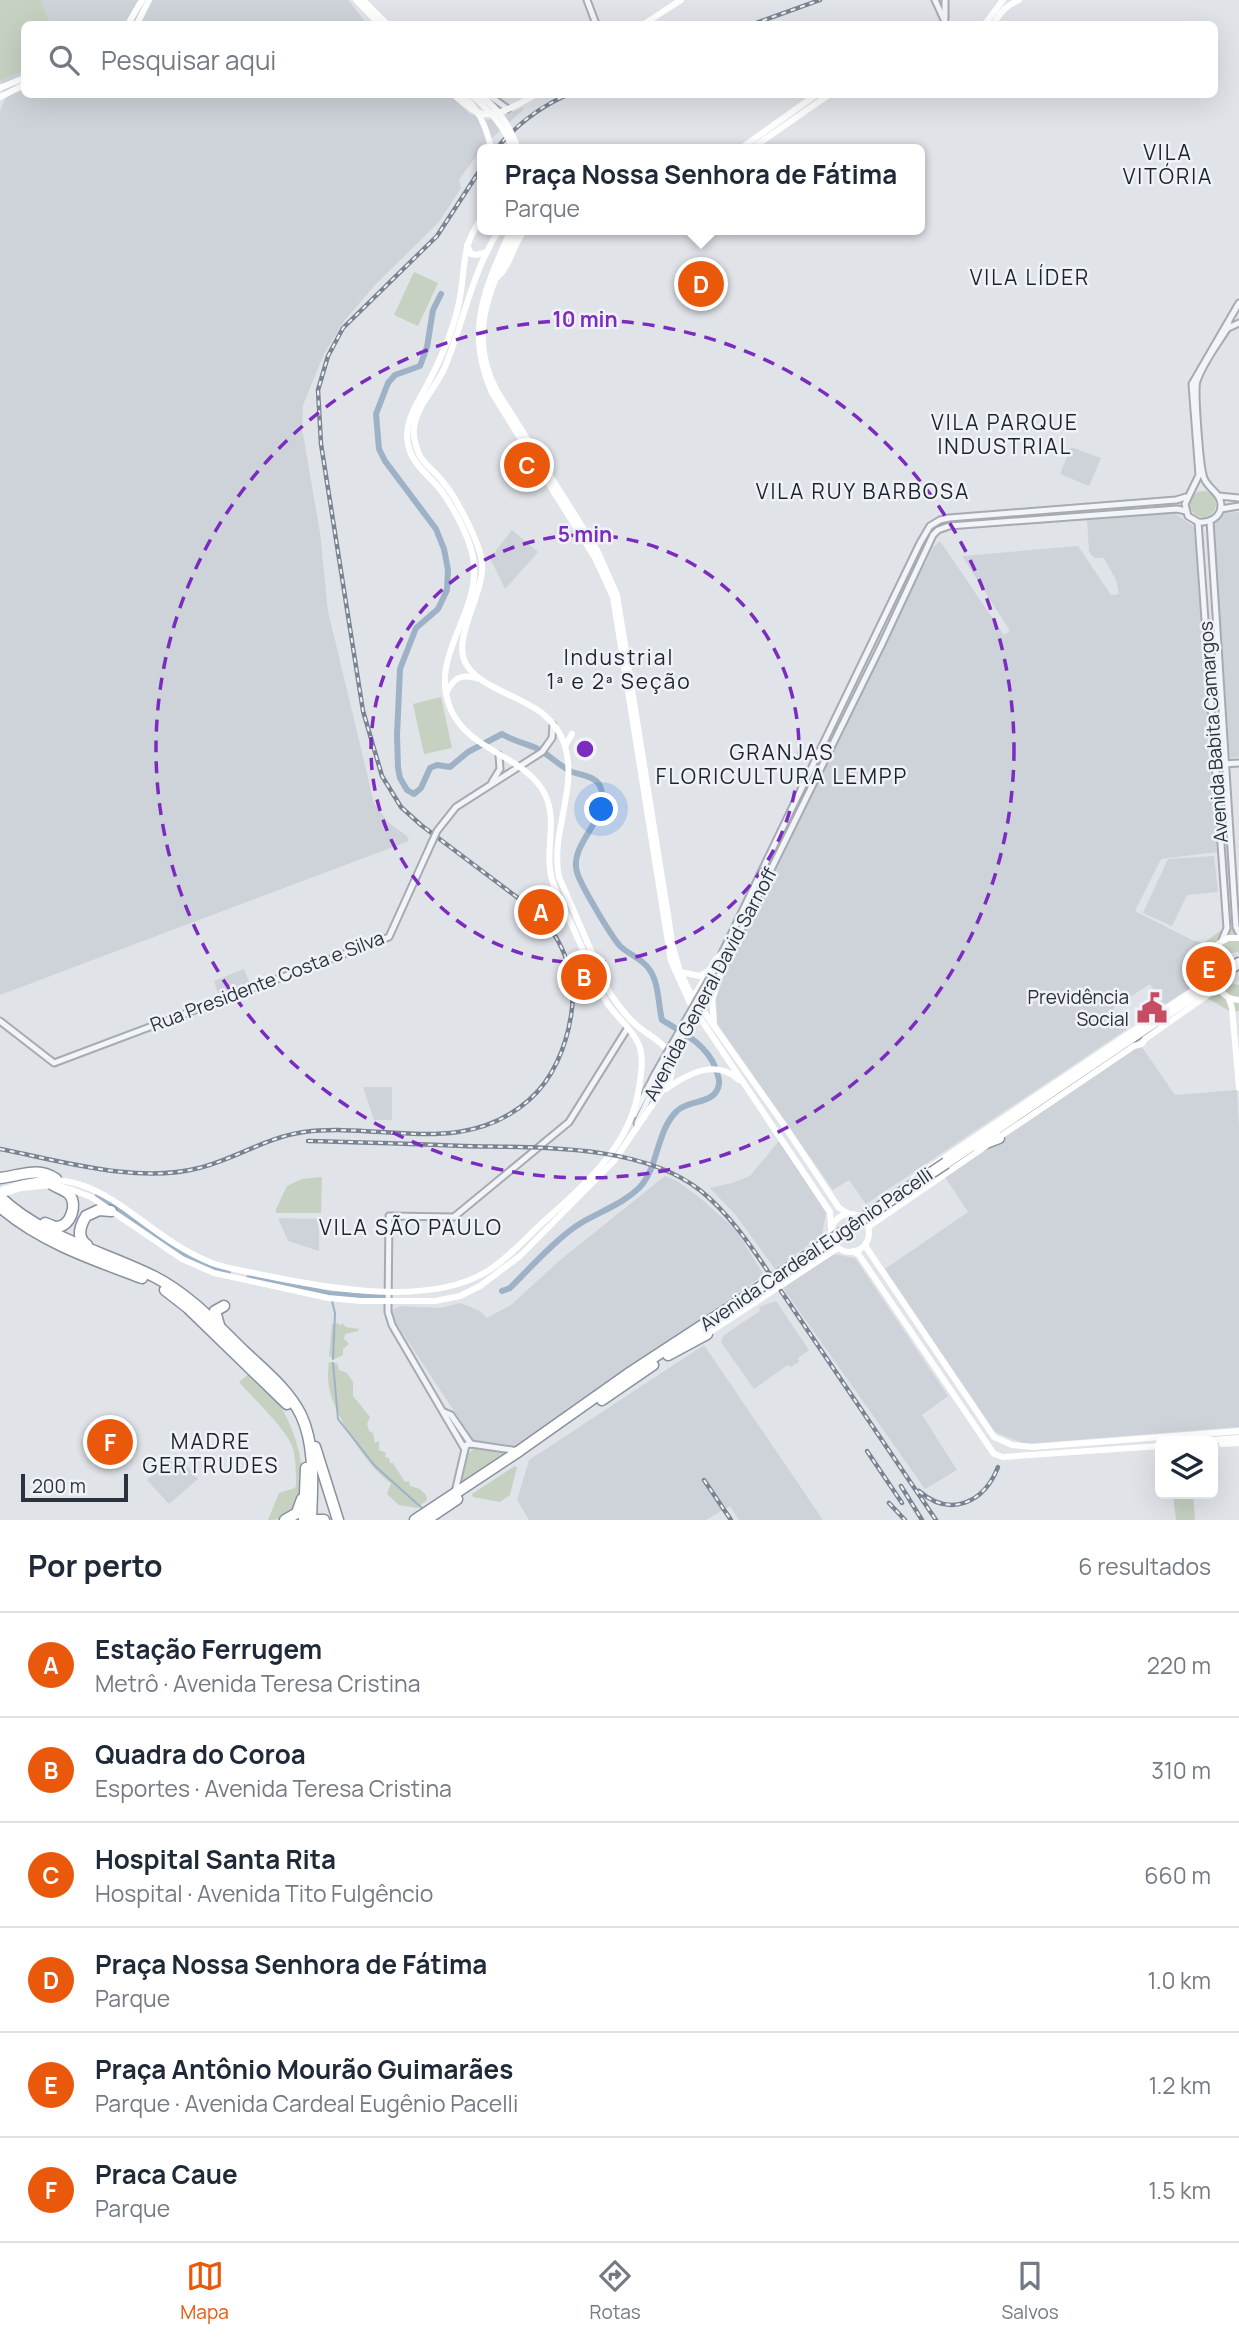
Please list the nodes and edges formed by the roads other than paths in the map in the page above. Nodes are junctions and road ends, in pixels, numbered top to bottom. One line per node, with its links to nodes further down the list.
1 (142, 0): 11 (main road)
2 (149, 0): 12 (main road)
3 (356, 0): 13 (main road)
4 (363, 0): 14 (main road)
5 (587, 0): 15 (street)
6 (681, 0): 16 (main road)
7 (935, 0): 17 (street)
8 (945, 0): 18 (street)
9 (1003, 0): 19 (main road)
10 (1018, 0): 20 (main road)
11 (130, 21)
12 (138, 21)
13 (376, 21)
14 (384, 21)
15 (595, 21)
16 (649, 21)
17 (944, 21)
18 (945, 21)
19 (987, 21)
20 (996, 21)
21 (21, 79): 23 (main road)
22 (21, 86): 24 (main road)
23 (0, 88)
24 (0, 97)
25 (458, 98): 33 (main road)
26 (466, 98): 34 (main road, bridge)
27 (474, 98): 35 (main road, bridge)
28 (483, 98): 36 (main road, bridge)
29 (493, 98): 33 (street)
30 (530, 98): 33 (main road)
31 (811, 98): 37 (main road)
32 (824, 98): 38 (main road)
33 (508, 109)
34 (489, 144)
35 (512, 144)
36 (514, 144)
37 (747, 144)
38 (758, 144)
39 (477, 224): 44 (main road)
40 (496, 235): 45 (main road)
41 (509, 235): 46 (main road)
42 (514, 235): 46 (main road)
43 (521, 235): 47 (main road)
44 (466, 243): 45 (main road); 69 (main road)
45 (486, 252): 68 (main road)
46 (500, 261): 47 (main road); 94 (main road)
47 (493, 282): 90 (main road)
48 (1239, 303): 50 (street)
49 (1239, 323): 50 (street)
50 (1225, 330): 52 (street); 53 (street)
51 (1194, 365): 52 (street)
52 (1201, 366): 53 (street)
53 (1196, 379): 54 (street); 55 (street)
54 (1210, 488): 55 (street); 56 (street)
55 (1193, 489): 57 (street)
56 (1219, 496): 58 (street); 60 (street)
57 (1186, 497): 61 (street); 62 (street)
58 (1239, 498)
59 (1239, 506): 60 (street)
60 (1221, 509): 63 (street)
61 (1186, 511): 64 (street); 65 (street)
62 (940, 520): 65 (street); 66 (street, Avenida General David Sarnoff)
63 (1210, 521): 64 (street); 80 (street, Avenida Babita Camargos)
64 (1198, 522): 79 (street, Avenida Babita Camargos)
65 (944, 527): 67 (street, Avenida General David Sarnoff)
66 (919, 545): 67 (street); 70 (street, Avenida General David Sarnoff)
67 (924, 553): 71 (street, Avenida General David Sarnoff)
68 (487, 683): 69 (main road); 72 (main road)
69 (446, 693): 77 (main road)
70 (845, 696): 71 (street); 85 (street, Avenida General David Sarnoff)
71 (853, 700): 88 (street, Avenida General David Sarnoff)
72 (553, 724): 73 (main road); 75 (street)
73 (560, 734): 75 (street); 76 (main road)
74 (572, 734): 76 (main road)
75 (552, 739): 81 (street, Rua Presidente Costa e Silva)
76 (566, 749): 102 (main road)
77 (499, 755): 81 (main road); 82 (street)
78 (1239, 763): 80 (street)
79 (1216, 764): 80 (street); 84 (street, Avenida Babita Camargos)
80 (1226, 764): 83 (street, Avenida Babita Camargos)
81 (519, 767): 82 (street, Rua Presidente Costa e Silva); 98 (main road)
82 (490, 785): 96 (street, Rua Presidente Costa e Silva, bridge)
83 (1239, 935): 84 (main road)
84 (1222, 940): 86 (main road, Avenida Cardeal Eugênio Pacelli)
85 (723, 952): 91 (main road)
86 (1214, 962): 92 (main road, bridge); 107 (main road, Avenida Cardeal Eugênio Pacelli)
87 (1239, 963): 92 (highway, Avenida Cardeal Eugênio Pacelli)
88 (723, 967): 91 (street, Avenida General David Sarnoff); 97 (main road)
89 (1239, 969): 92 (highway, Avenida Cardeal Eugênio Pacelli)
90 (680, 972): 91 (main road); 94 (main road)
91 (712, 975): 94 (main road); 99 (street, Avenida General David Sarnoff, bridge)
92 (1222, 979): 93 (main road, bridge); 106 (main road, Avenida Cardeal Eugênio Pacelli)
93 (1229, 999): 95 (main road, bridge); 101 (main road)
94 (692, 1000): 97 (main road, Avenida General David Sarnoff); 100 (main road)
95 (1239, 1000)
96 (0, 1021)
97 (716, 1027): 114 (main road, Avenida General David Sarnoff)
98 (627, 1029): 103 (main road); 126 (street)
99 (657, 1075): 103 (street, Avenida General David Sarnoff); 105 (street, Avenida General David Sarnoff)
100 (748, 1088): 102 (main road); 117 (main road)
101 (1239, 1088)
102 (662, 1092): 105 (main road)
103 (634, 1116): 123 (main road)
104 (1006, 1122): 107 (highway); 108 (highway, Avenida Cardeal Eugênio Pacelli); 109 (highway, Avenida Cardeal Eugênio Pacelli)
105 (631, 1135): 122 (main road)
106 (999, 1138): 108 (highway); 116 (main road, Avenida Cardeal Eugênio Pacelli)
107 (967, 1142): 114 (main road, Avenida Cardeal Eugênio Pacelli)
108 (978, 1147): 109 (highway, Avenida Cardeal Eugênio Pacelli)
109 (947, 1165): 135 (highway, Avenida Cardeal Eugênio Pacelli, bridge)
110 (0, 1178): 111 (highway)
111 (55, 1182): 112 (main road); 113 (main road); 115 (highway); 124 (main road)
112 (1, 1198): 115 (highway); 147 (highway)
113 (111, 1211): 121 (highway); 124 (main road)
114 (853, 1214): 116 (main road); 117 (main road)
115 (23, 1216): 121 (highway)
116 (868, 1227): 118 (main road)
117 (831, 1230): 119 (main road); 135 (highway)
118 (866, 1243): 120 (main road); 129 (main road)
119 (838, 1248): 120 (main road); 134 (main road, Avenida Cardeal Eugênio Pacelli)
120 (853, 1251): 130 (main road)
121 (99, 1253): 133 (highway)
122 (518, 1258): 123 (main road); 125 (main road)
123 (502, 1261): 125 (main road); 126 (main road)
124 (198, 1262): 126 (main road); 127 (main road)
125 (496, 1276): 127 (main road)
126 (388, 1290): 127 (street)
127 (388, 1301): 138 (street)
128 (224, 1306): 133 (highway)
129 (908, 1308): 130 (main road); 131 (main road)
130 (900, 1315): 132 (main road)
131 (913, 1316): 132 (main road); 136 (main road)
132 (904, 1322): 137 (main road)
133 (221, 1329): 139 (highway)
134 (707, 1334): 135 (highway)
135 (666, 1352): 146 (highway, Avenida Cardeal Eugênio Pacelli); 149 (highway, Avenida Cardeal Eugênio Pacelli)
136 (962, 1390): 137 (main road); 140 (main road)
137 (953, 1396): 144 (main road)
138 (444, 1412): 143 (street); 145 (street)
139 (302, 1417): 152 (highway); 155 (highway)
140 (1239, 1437): 141 (main road); 142 (main road)
141 (1218, 1439)
142 (1218, 1443)
143 (471, 1444): 145 (street); 146 (street)
144 (1155, 1446)
145 (464, 1448): 148 (street)
146 (519, 1451): 148 (highway, Avenida Cardeal Eugênio Pacelli)
147 (305, 1485): 150 (highway); 151 (highway)
148 (455, 1493): 149 (highway, Avenida Cardeal Eugênio Pacelli)
149 (424, 1517)
150 (285, 1520)
151 (304, 1520)
152 (311, 1520)
153 (317, 1520): 154 (highway)
154 (324, 1520)
155 (338, 1520)

